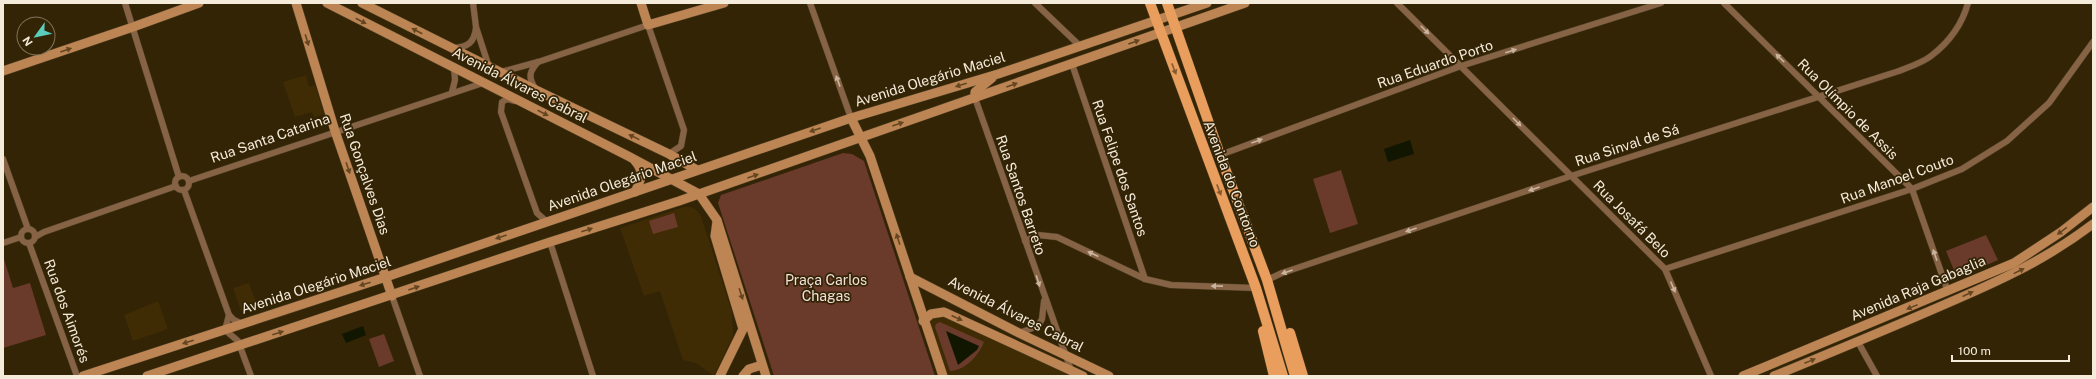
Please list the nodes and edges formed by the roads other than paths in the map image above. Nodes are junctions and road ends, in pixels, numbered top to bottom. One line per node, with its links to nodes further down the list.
1 (125, 3): 24 (street)
2 (199, 3): 24 (main road)
3 (296, 3): 44 (main road, Rua Gonçalves Dias, one-way to 44)
4 (326, 3): 33 (main road, Avenida Álvares Cabral, one-way to 33)
5 (362, 3): 28 (main road, Avenida Álvares Cabral, one-way to 5)
6 (473, 3): 23 (street)
7 (641, 3): 21 (main road)
8 (724, 3): 21 (main road)
9 (810, 3): 43 (street, one-way to 9)
10 (1035, 3): 27 (street)
11 (1150, 3): 20 (main road, Avenida do Contorno)
12 (1167, 3): 19 (main road, Avenida do Contorno)
13 (1207, 3): 19 (main road, Avenida Olegário Maciel)
14 (1245, 3): 22 (main road)
15 (1397, 3): 31 (street, Rua Josafá Belo, one-way to 31)
16 (1661, 3): 31 (street, Rua Eduardo Porto, one-way to 16)
17 (1724, 3): 40 (street, Rua Olímpio de Assis, one-way to 17)
18 (1968, 3): 40 (street, Rua Sinval de Sá)
19 (1171, 15): 20 (main road, Avenida Olegário Maciel); 22 (main road, Avenida do Contorno)
20 (1156, 21): 25 (main road, Avenida do Contorno); 27 (main road, Avenida Olegário Maciel)
21 (648, 25): 29 (street); 46 (street)
22 (1175, 26): 25 (main road); 47 (main road, Avenida do Contorno)
23 (476, 27): 28 (street); 32 (street)
24 (134, 28): 34 (main road, one-way to 24); 52 (street)
25 (1160, 32): 30 (main road, one-way to 25); 75 (main road, Avenida do Contorno, one-way to 75)
26 (2093, 42): 56 (street, Rua Manoel Couto)
27 (1080, 46): 36 (main road, Avenida Olegário Maciel)
28 (451, 48): 32 (main road, Avenida Álvares Cabral)
29 (538, 62): 35 (street); 38 (street)
30 (1072, 64): 41 (main road, one-way to 30); 73 (street, Rua Felipe dos Santos)
31 (1461, 66): 47 (street, Rua Eduardo Porto, one-way to 31); 51 (street, Rua Josafá Belo, one-way to 51)
32 (489, 67): 35 (main road, Avenida Álvares Cabral)
33 (454, 68): 37 (main road, Avenida Álvares Cabral); 39 (street)
34 (3, 71)
35 (500, 72): 38 (main road, Avenida Álvares Cabral)
36 (998, 74): 41 (main road); 43 (main road, Avenida Olegário Maciel, one-way to 43)
37 (483, 83): 39 (street, Rua Santa Catarina); 42 (main road, Avenida Álvares Cabral)
38 (536, 90): 46 (main road, Avenida Álvares Cabral, one-way to 38)
39 (452, 92): 44 (street, Rua Santa Catarina)
40 (1819, 96): 51 (street, Rua Sinval de Sá); 56 (street, Rua Olímpio de Assis)
41 (975, 98): 45 (main road, one-way to 41); 67 (street, Rua Santos Barreto)
42 (520, 102): 49 (main road, Avenida Álvares Cabral, one-way to 49); 62 (street)
43 (852, 118): 45 (main road); 50 (main road, Avenida Olegário Maciel, one-way to 50)
44 (335, 131): 54 (street, Rua Santa Catarina); 72 (main road, Rua Gonçalves Dias, one-way to 72)
45 (862, 137): 59 (main road, one-way to 45); 71 (main road, one-way to 45)
46 (669, 154): 50 (main road, Avenida Álvares Cabral)
47 (1220, 155): 74 (main road, Avenida do Contorno)
48 (3, 159): 64 (street)
49 (635, 160): 53 (main road, Avenida Álvares Cabral); 58 (main road)
50 (697, 170): 53 (main road, Avenida Olegário Maciel)
51 (1571, 176): 70 (street, Rua Josafá Belo); 74 (street, Rua Sinval de Sá, one-way to 74)
52 (179, 177): 54 (street); 55 (street)
53 (672, 180): 58 (main road, Avenida Olegário Maciel); 59 (main road, Avenida Álvares Cabral)
54 (189, 181): 57 (street)
55 (176, 186): 57 (street); 66 (street)
56 (1912, 189): 70 (street, Rua Manoel Couto); 76 (street, Rua Olímpio de Assis, one-way to 56)
57 (184, 190): 79 (street)
58 (635, 192): 62 (main road, Avenida Olegário Maciel)
59 (699, 194): 61 (main road); 68 (main road, one-way to 59)
60 (2093, 207): 76 (main road, Avenida Raja Gabaglia, one-way to 76)
61 (717, 220): 88 (main road, one-way to 88); 96 (main road)
62 (546, 221): 72 (main road, Avenida Olegário Maciel, one-way to 72)
63 (2093, 224): 81 (main road, Avenida Raja Gabaglia, one-way to 63)
64 (26, 230): 65 (street); 66 (street)
65 (22, 238): 66 (street); 69 (street)
66 (32, 238): 90 (street, Rua dos Aimorés)
67 (1025, 241): 73 (street, one-way to 67); 78 (street, Rua Santos Barreto, one-way to 78)
68 (550, 242): 77 (main road, one-way to 68); 95 (street)
69 (3, 243)
70 (1665, 269): 106 (street, Rua Josafá Belo, one-way to 106)
71 (910, 276): 80 (main road); 84 (main road, Avenida Álvares Cabral)
72 (386, 277): 77 (main road, Rua Gonçalves Dias); 82 (main road, Avenida Olegário Maciel, one-way to 82)
73 (1145, 279): 75 (street, one-way to 73)
74 (1267, 280): 104 (main road, Avenida do Contorno); 105 (main road)
75 (1256, 288): 102 (main road); 103 (main road, Avenida do Contorno)
76 (1948, 292): 81 (main road); 107 (main road, Avenida Raja Gabaglia, one-way to 107)
77 (392, 296): 86 (main road, one-way to 77); 94 (street, Rua Gonçalves Dias)
78 (1044, 299): 84 (street, Rua Santos Barreto); 87 (street, Rua Santos Barreto)
79 (229, 314): 82 (street); 83 (street)
80 (923, 321): 89 (main road, Avenida Álvares Cabral, one-way to 89); 99 (main road)
81 (1908, 321): 85 (main road, Avenida Raja Gabaglia)
82 (242, 324): 83 (main road, Avenida Olegário Maciel)
83 (225, 330): 86 (street); 91 (main road, Avenida Olegário Maciel, one-way to 91)
84 (1019, 333): 87 (main road, Avenida Álvares Cabral)
85 (1858, 342): 108 (main road, Avenida Raja Gabaglia, one-way to 85); 109 (street)
86 (240, 345): 92 (main road); 93 (street)
87 (1064, 354): 89 (street, Rua Santos Barreto); 101 (main road, Avenida Álvares Cabral)
88 (762, 365): 97 (main road); 98 (main road)
89 (1071, 370): 100 (main road, Avenida Álvares Cabral)
90 (77, 376)
91 (83, 376)
92 (147, 376)
93 (250, 376)
94 (420, 376)
95 (593, 376)
96 (720, 376)
97 (743, 376)
98 (766, 376)
99 (942, 376)
100 (1083, 376)
101 (1109, 376)
102 (1274, 376)
103 (1283, 376)
104 (1295, 376)
105 (1303, 376)
106 (1711, 376)
107 (1743, 376)
108 (1774, 376)
109 (1877, 376)

